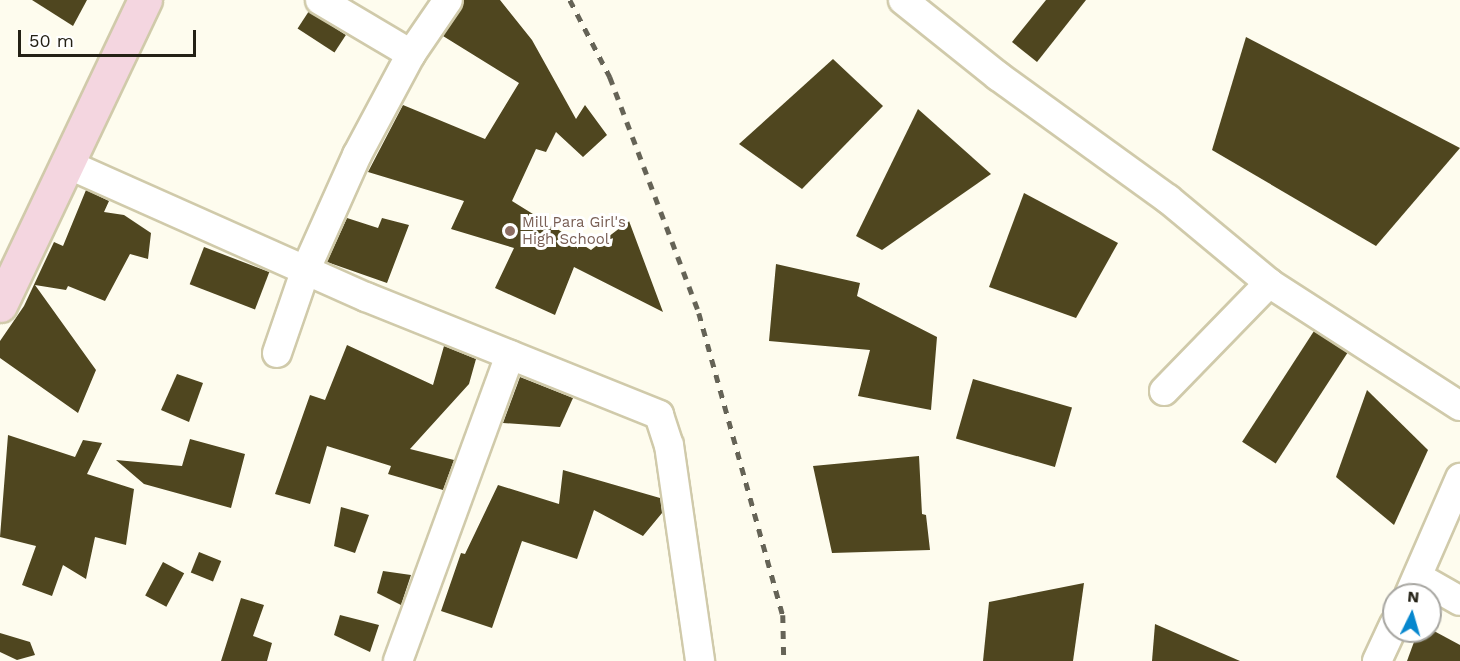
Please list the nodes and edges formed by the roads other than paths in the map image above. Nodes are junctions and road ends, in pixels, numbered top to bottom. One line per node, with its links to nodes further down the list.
1 (145, 0): 6 (street)
2 (320, 0): 5 (street)
3 (448, 0): 5 (street)
4 (903, 0): 8 (street)
5 (411, 54): 7 (street)
6 (67, 164): 7 (street); 9 (street)
7 (306, 269): 10 (street); 11 (street)
8 (1269, 283): 12 (street); 13 (street)
9 (0, 305)
10 (277, 353)
11 (510, 355): 19 (street); 20 (street)
12 (1164, 391)
13 (1460, 406)
14 (1460, 478): 15 (street)
15 (1414, 583)
16 (1442, 595): 17 (street)
17 (1460, 601)
18 (1386, 643): 21 (street)
19 (398, 661)
20 (700, 661)
21 (1377, 661)

